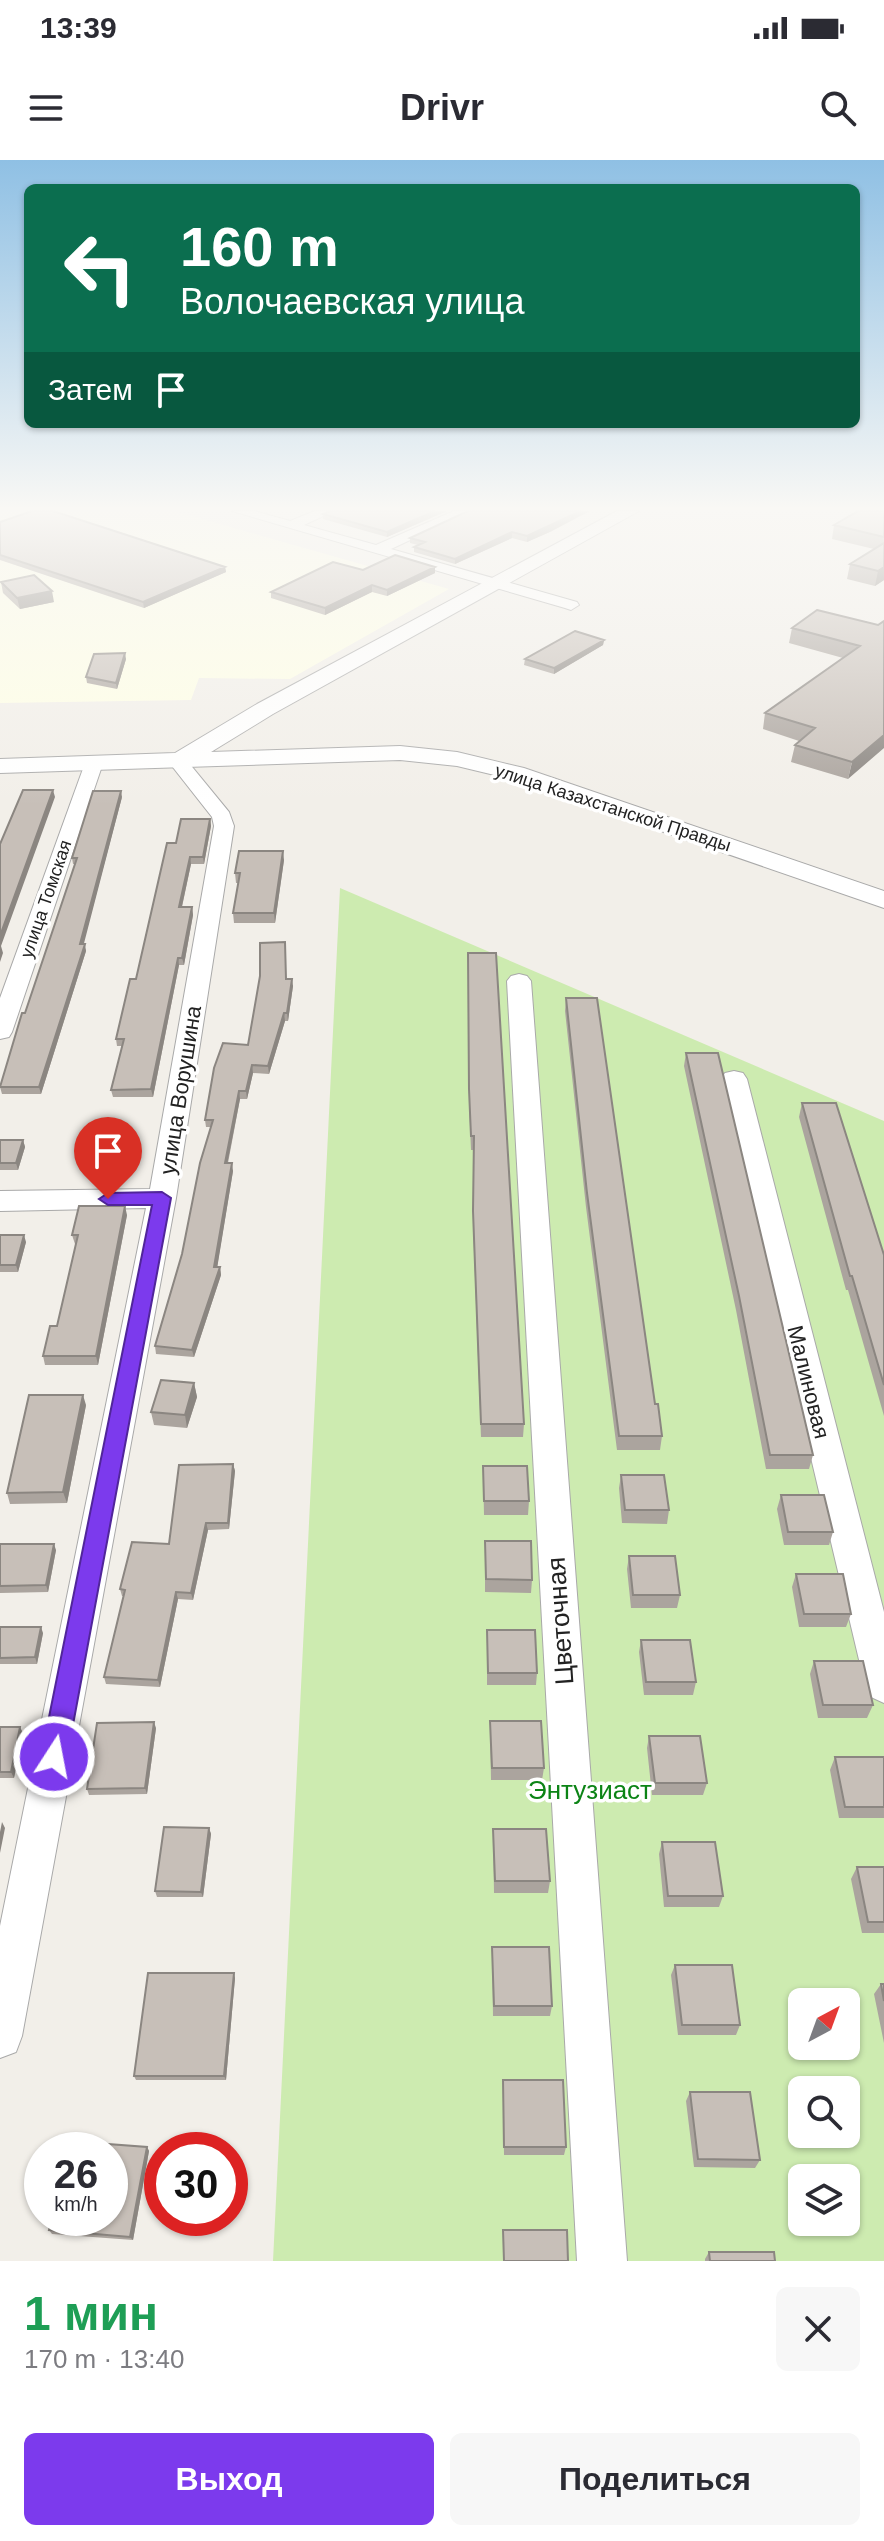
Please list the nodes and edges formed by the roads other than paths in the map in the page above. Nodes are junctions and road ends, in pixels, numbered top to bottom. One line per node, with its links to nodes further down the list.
1 (451, 609): 2 (street)
2 (177, 761): 4 (street, улица Казахстанской Правды); 5 (street, улица Казахстанской Правды); 9 (street, улица Ворушина)
3 (0, 766): 4 (street, улица Казахстанской Правды)
4 (93, 766): 7 (street, улица Томская)
5 (884, 900)
6 (519, 981): 13 (street, Цветочная)
7 (0, 1032)
8 (734, 1079): 11 (street, Малиновая)
9 (162, 1198): 10 (street); 12 (street, улица Ворушина)
10 (0, 1201)
11 (884, 1685)
12 (0, 2036)
13 (602, 2261)

